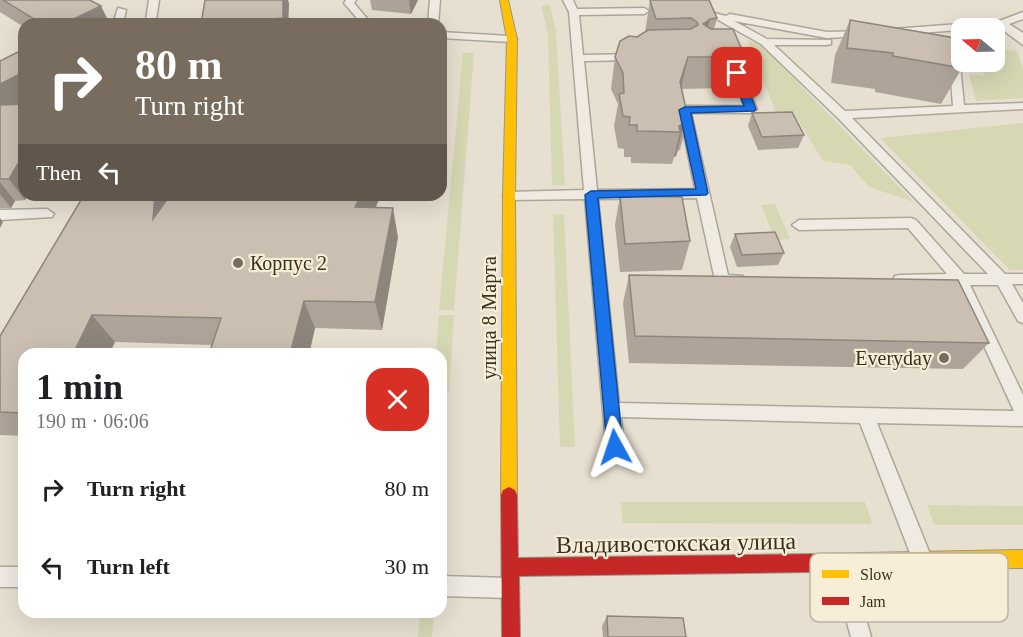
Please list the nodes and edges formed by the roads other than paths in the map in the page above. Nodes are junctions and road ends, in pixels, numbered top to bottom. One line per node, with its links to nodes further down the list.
1 (154, 0): 12 (lane)
2 (351, 0): 13 (lane)
3 (435, 0): 14 (lane)
4 (504, 0): 20 (main road, улица 8 Марта)
5 (571, 6): 8 (lane); 26 (lane)
6 (687, 6): 9 (lane)
7 (121, 10): 11 (lane)
8 (644, 11)
9 (716, 15): 16 (lane); 22 (lane); 31 (lane)
10 (1023, 15): 15 (lane)
11 (119, 18)
12 (151, 18)
13 (362, 18)
14 (434, 18)
15 (1005, 22)
16 (951, 27)
17 (1005, 27): 23 (lane)
18 (447, 36): 19 (lane)
19 (456, 38): 20 (lane); 21 (lane)
20 (512, 39): 33 (main road, улица 8 Марта)
21 (447, 40)
22 (765, 42): 24 (lane); 30 (lane)
23 (1023, 42)
24 (853, 45)
25 (649, 56): 26 (lane)
26 (579, 58): 32 (lane)
27 (932, 60): 29 (lane)
28 (1023, 106): 29 (lane)
29 (959, 109): 30 (lane)
30 (843, 115): 38 (lane)
31 (702, 193): 32 (lane); 40 (lane)
32 (591, 195): 33 (lane); 43 (lane)
33 (509, 196): 52 (main road, улица 8 Марта)
34 (0, 214): 35 (lane)
35 (47, 214)
36 (799, 225): 37 (lane)
37 (960, 279): 38 (lane); 41 (lane); 44 (lane)
38 (1002, 279): 39 (lane); 42 (lane)
39 (1023, 279)
40 (758, 280)
41 (888, 280)
42 (1023, 317)
43 (612, 410): 45 (lane); 47 (lane)
44 (1023, 412)
45 (866, 416): 46 (lane); 48 (lane)
46 (1023, 419)
47 (615, 447)
48 (920, 553)
49 (1008, 559): 50 (main road, Владивостокская улица)
50 (1023, 559)
51 (810, 564): 52 (main road, Владивостокская улица)
52 (509, 567): 56 (main road, улица 8 Марта)
53 (0, 577): 54 (lane)
54 (18, 577)
55 (447, 586): 56 (lane)
56 (509, 588): 58 (main road, улица 8 Марта)
57 (857, 622): 59 (lane)
58 (511, 637)
59 (861, 637)

